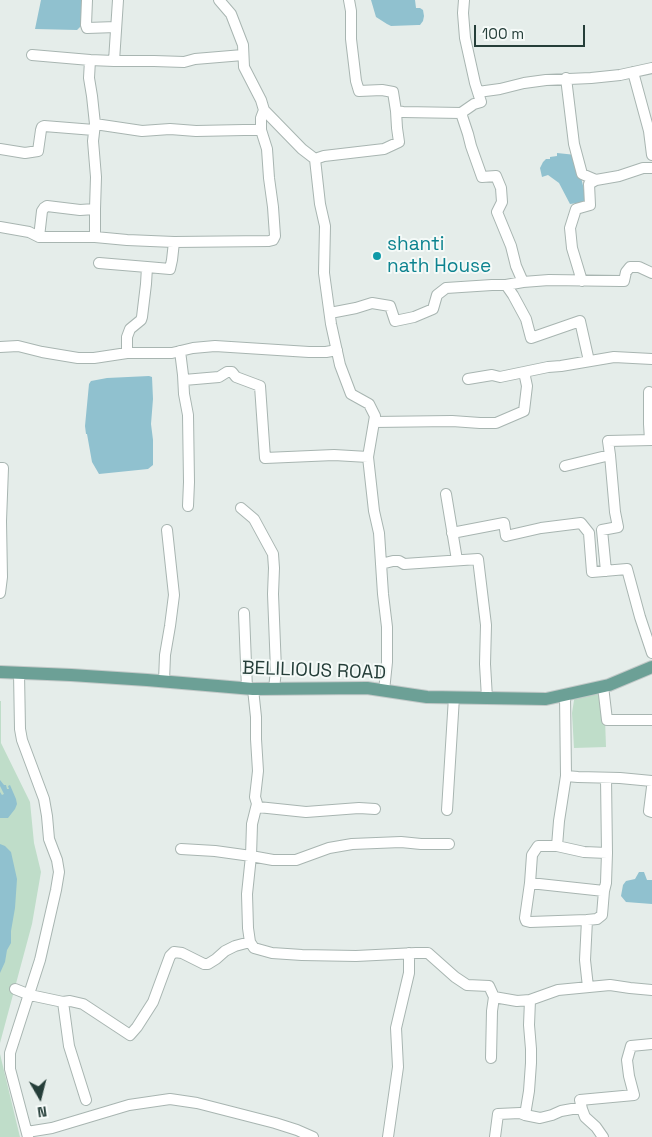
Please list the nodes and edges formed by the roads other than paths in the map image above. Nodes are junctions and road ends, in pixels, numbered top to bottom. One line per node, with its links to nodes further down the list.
1 (87, 0): 6 (street)
2 (118, 0): 6 (street)
3 (219, 0): 8 (street)
4 (349, 0): 16 (street)
5 (464, 0): 14 (street)
6 (116, 27): 10 (street)
7 (32, 55): 9 (street)
8 (244, 55): 10 (street); 15 (street)
9 (90, 60): 10 (street); 18 (street)
10 (114, 62)
11 (652, 68): 12 (street)
12 (633, 72): 13 (street); 21 (street)
13 (566, 78): 14 (street); 24 (street)
14 (478, 92): 17 (street)
15 (264, 110): 19 (street); 22 (street)
16 (396, 111): 17 (street); 22 (street)
17 (461, 113): 34 (street)
18 (95, 127): 19 (street); 20 (street); 25 (street)
19 (261, 130): 29 (street)
20 (0, 149)
21 (652, 155)
22 (315, 159): 36 (street)
23 (652, 168): 24 (street)
24 (596, 180): 33 (street)
25 (95, 209): 27 (street); 28 (street)
26 (0, 228): 27 (street)
27 (39, 237): 28 (street)
28 (95, 237): 29 (street)
29 (174, 242): 31 (street)
30 (100, 263): 31 (street)
31 (146, 267): 40 (street)
32 (652, 274): 33 (street)
33 (582, 281): 34 (street)
34 (523, 282): 35 (street)
35 (506, 285): 36 (street); 42 (street)
36 (330, 313): 38 (street)
37 (0, 346): 40 (street)
38 (337, 350): 39 (street); 47 (street)
39 (180, 351): 40 (street); 45 (street)
40 (128, 353)
41 (652, 359): 42 (street)
42 (589, 361): 43 (street)
43 (524, 372): 44 (street); 47 (street)
44 (468, 379)
45 (184, 380): 50 (street); 54 (street)
46 (649, 392): 48 (street)
47 (374, 422): 50 (street)
48 (651, 440): 49 (street)
49 (610, 456): 51 (street); 60 (street)
50 (368, 457): 59 (street)
51 (565, 466)
52 (0, 468): 61 (street)
53 (446, 494): 57 (street)
54 (188, 506)
55 (240, 508): 70 (street)
56 (167, 530): 67 (street)
57 (452, 533): 58 (street); 60 (street)
58 (457, 560): 59 (street); 74 (street)
59 (381, 564): 71 (street)
60 (606, 571): 63 (street)
61 (0, 593)
62 (244, 613): 69 (street)
63 (652, 653)
64 (652, 667): 68 (main road, BELILIOUS ROAD)
65 (0, 672): 66 (main road, BELILIOUS ROAD)
66 (19, 673): 67 (main road, BELILIOUS ROAD); 97 (street)
67 (164, 681): 69 (main road, BELILIOUS ROAD)
68 (602, 686): 72 (main road, BELILIOUS ROAD); 75 (street)
69 (250, 689): 70 (main road, BELILIOUS ROAD); 80 (street)
70 (274, 689): 71 (main road, BELILIOUS ROAD)
71 (384, 691): 73 (main road, BELILIOUS ROAD)
72 (565, 695): 74 (main road, BELILIOUS ROAD); 76 (street)
73 (454, 697): 74 (main road, BELILIOUS ROAD); 82 (street)
74 (487, 698)
75 (652, 720)
76 (566, 776): 77 (street); 85 (street)
77 (606, 778): 78 (street); 87 (street)
78 (652, 781)
79 (652, 787): 83 (street)
80 (257, 804): 81 (street); 88 (street)
81 (375, 808)
82 (447, 810)
83 (652, 812)
84 (449, 844): 88 (street)
85 (557, 846): 87 (street); 89 (street)
86 (181, 849): 88 (street)
87 (607, 853): 90 (street)
88 (251, 856): 92 (street)
89 (530, 883): 90 (street); 91 (street)
90 (604, 890): 91 (street)
91 (587, 920): 94 (street)
92 (250, 942): 93 (street); 100 (street)
93 (408, 953): 98 (street); 108 (street)
94 (588, 987): 96 (street); 99 (street)
95 (15, 989): 97 (street)
96 (652, 990)
97 (30, 995): 100 (street); 106 (street)
98 (494, 996): 99 (street); 102 (street)
99 (530, 1000): 105 (street)
100 (63, 1002): 103 (street)
101 (652, 1044): 104 (street)
102 (491, 1058)
103 (86, 1100)
104 (582, 1109): 105 (street); 110 (street)
105 (525, 1116): 109 (street)
106 (27, 1134): 107 (street)
107 (313, 1137)
108 (388, 1137)
109 (495, 1137)
110 (603, 1137)

